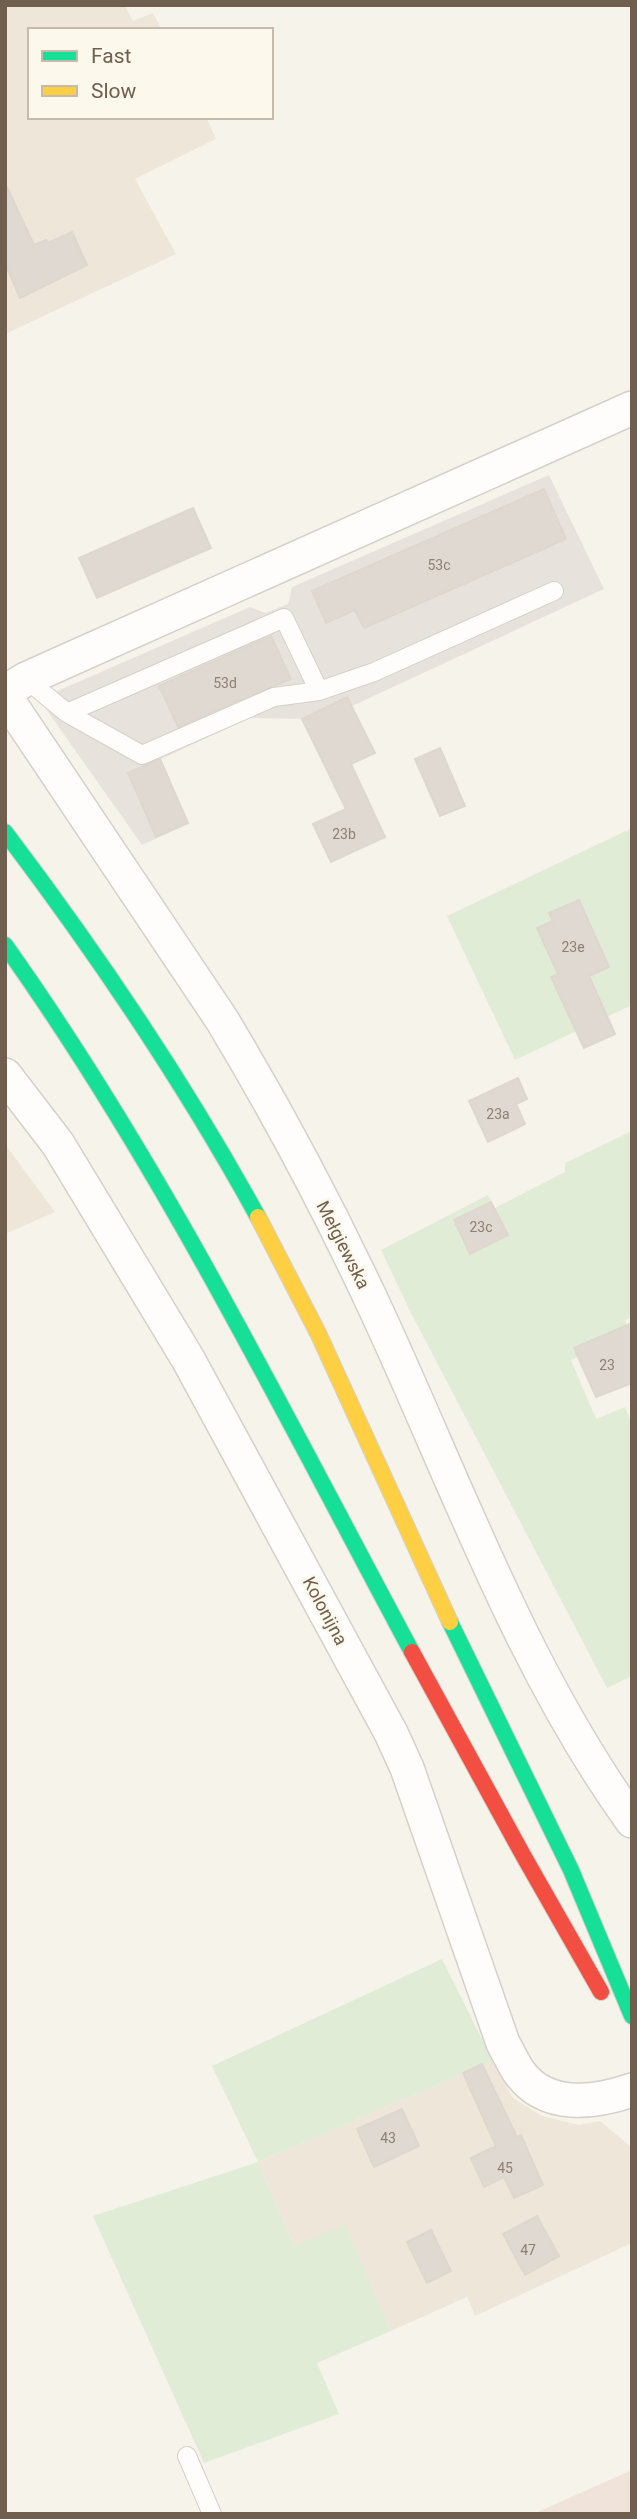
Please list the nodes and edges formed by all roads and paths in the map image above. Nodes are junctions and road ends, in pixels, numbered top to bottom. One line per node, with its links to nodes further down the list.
1 (632, 408): 3 (street)
2 (554, 591): 4 (lane)
3 (12, 689): 5 (lane); 9 (street, Mełgiewska)
4 (318, 691): 5 (lane); 5 (lane)
5 (67, 713)
6 (5, 832): 10 (main road)
7 (5, 945): 10 (main road)
8 (5, 1075): 11 (street, Kolonijna)
9 (632, 1821)
10 (628, 2023)
11 (632, 2090)
12 (187, 2456): 13 (lane)
13 (212, 2514)

